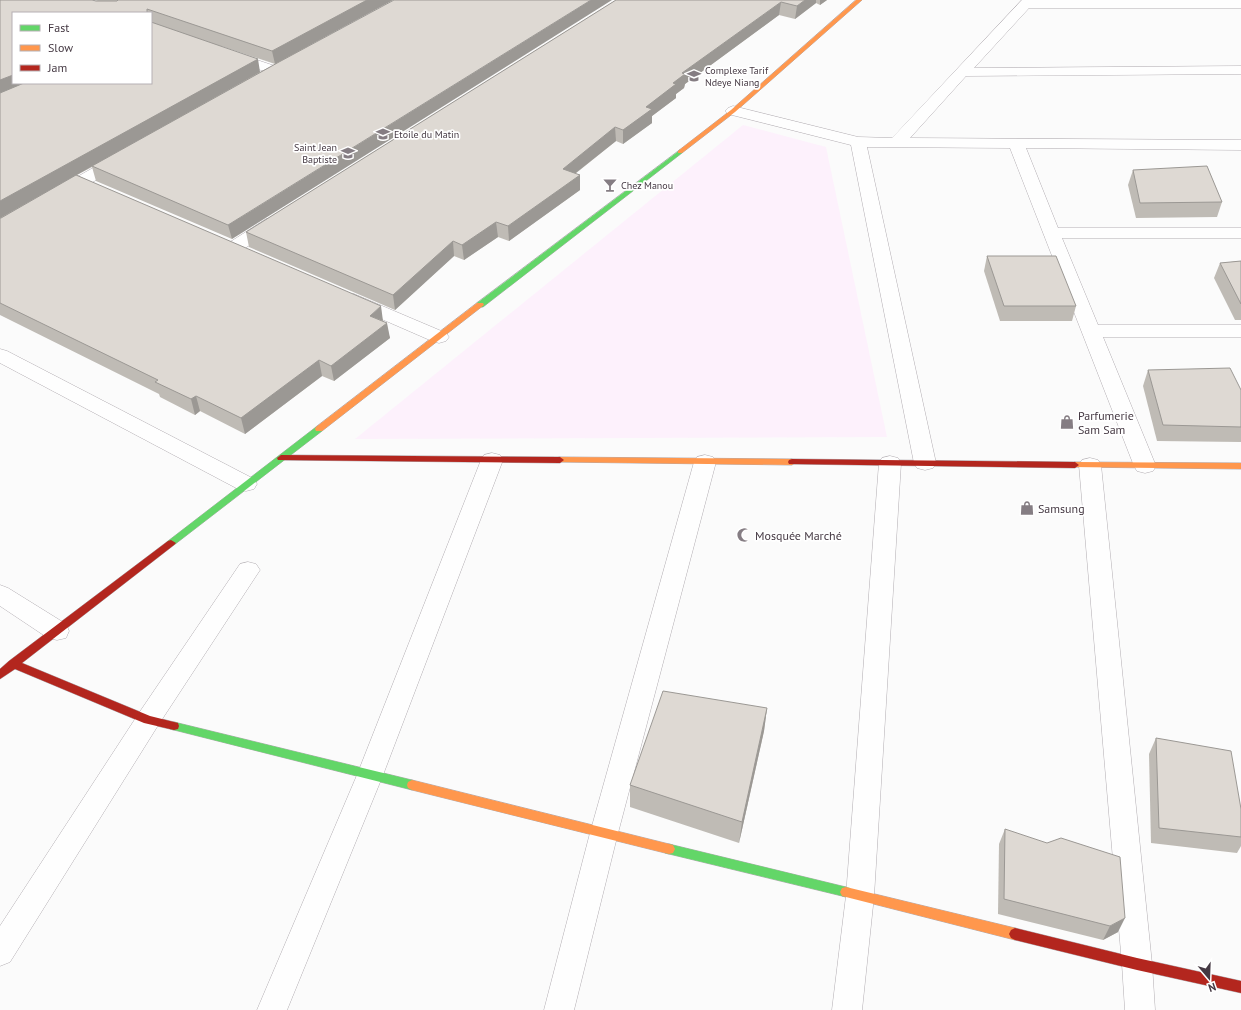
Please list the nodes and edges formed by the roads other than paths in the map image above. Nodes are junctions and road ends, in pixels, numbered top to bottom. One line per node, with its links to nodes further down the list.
1 (859, 0): 8 (street)
2 (1027, 2): 3 (street); 6 (street)
3 (1232, 6)
4 (218, 50): 7 (street)
5 (1241, 70): 6 (street)
6 (962, 72): 10 (street)
7 (263, 79)
8 (733, 111): 9 (street); 24 (street)
9 (858, 142): 10 (street); 30 (street)
10 (897, 142): 11 (street)
11 (1016, 144): 12 (street); 18 (street)
12 (1241, 145)
13 (134, 152): 14 (street)
14 (80, 182): 15 (street); 16 (street)
15 (102, 192)
16 (47, 201)
17 (287, 214): 20 (street)
18 (1052, 233): 19 (street); 22 (street)
19 (1241, 233)
20 (254, 257)
21 (340, 294): 24 (street)
22 (1092, 331): 23 (street); 32 (street)
23 (1241, 331)
24 (439, 337): 26 (street)
25 (0, 355): 34 (street)
26 (281, 458): 27 (street); 34 (street)
27 (492, 460): 28 (street); 41 (street)
28 (705, 462): 29 (street); 42 (street)
29 (890, 463): 30 (street); 43 (street)
30 (924, 463): 31 (street)
31 (1090, 465): 32 (street); 45 (street)
32 (1145, 466): 33 (street)
33 (1241, 466)
34 (246, 484): 37 (street)
35 (248, 570): 40 (street)
36 (0, 594): 37 (street)
37 (57, 631): 38 (street)
38 (13, 664): 39 (street); 40 (street)
39 (0, 675)
40 (148, 720): 41 (street); 44 (street)
41 (370, 775): 42 (street); 47 (street)
42 (604, 833): 43 (street); 48 (street)
43 (860, 896): 45 (street); 49 (street)
44 (0, 952)
45 (1137, 964): 46 (street); 50 (street)
46 (1241, 987)
47 (272, 1010)
48 (559, 1010)
49 (847, 1010)
50 (1140, 1010)

